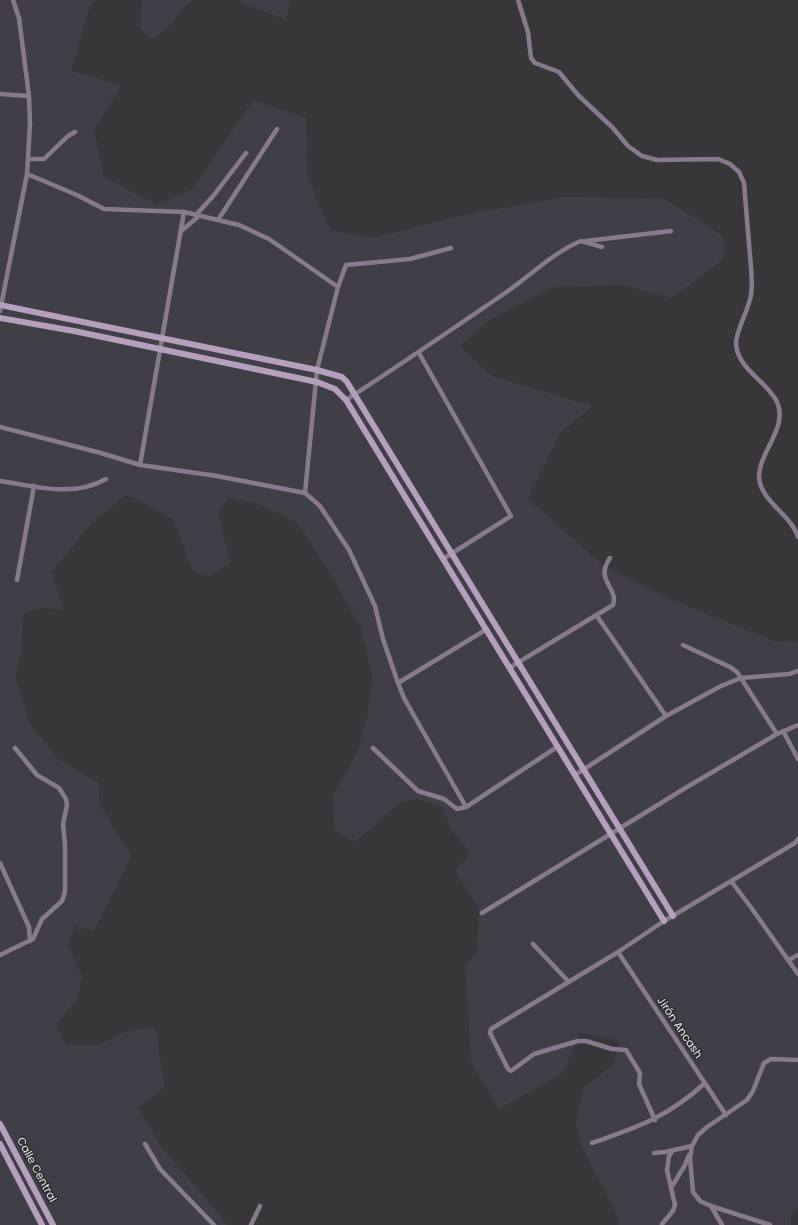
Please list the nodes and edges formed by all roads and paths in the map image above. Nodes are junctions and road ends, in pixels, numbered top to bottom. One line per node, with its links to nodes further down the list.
1 (13, 0): 4 (street)
2 (518, 0): 34 (street)
3 (0, 94): 4 (street)
4 (29, 96): 8 (street)
5 (277, 130): 12 (street)
6 (75, 132): 8 (street)
7 (246, 153): 11 (street)
8 (28, 159): 9 (street)
9 (27, 174): 10 (street); 19 (street)
10 (184, 212): 11 (street); 14 (street)
11 (197, 215): 12 (street); 14 (street)
12 (218, 220): 18 (street)
13 (671, 231): 15 (street)
14 (180, 232): 21 (street)
15 (581, 241): 16 (street); 23 (street)
16 (602, 247)
17 (451, 248): 18 (street)
18 (338, 287): 24 (street)
19 (0, 307): 21 (street)
20 (0, 318): 22 (street)
21 (162, 339): 22 (street); 24 (street)
22 (160, 348): 25 (street); 29 (street)
23 (419, 353): 26 (street); 35 (street)
24 (317, 370): 25 (street); 26 (street)
25 (317, 382): 27 (street); 33 (street)
26 (355, 394): 27 (street); 35 (street)
27 (346, 400): 37 (street)
28 (0, 427): 29 (street)
29 (140, 465): 33 (street)
30 (106, 479): 32 (street)
31 (0, 481): 32 (street)
32 (34, 486): 38 (street)
33 (305, 493): 46 (street)
34 (798, 537)
35 (451, 553): 37 (street); 42 (street)
36 (610, 558): 39 (street)
37 (443, 559): 40 (street)
38 (17, 580)
39 (597, 616): 42 (street); 47 (street)
40 (487, 629): 43 (street); 46 (street)
41 (683, 644): 45 (street)
42 (519, 662): 43 (street); 55 (street)
43 (509, 668): 51 (street)
44 (798, 671): 45 (street)
45 (741, 678): 47 (street); 50 (street)
46 (398, 683): 57 (street)
47 (666, 716): 55 (street)
48 (798, 725): 49 (street)
49 (783, 731): 50 (street); 54 (street)
50 (777, 734): 58 (street)
51 (557, 747): 56 (street); 57 (street)
52 (15, 748): 66 (street)
53 (373, 748): 57 (street)
54 (798, 759)
55 (583, 769): 56 (street); 58 (street)
56 (575, 775): 59 (street)
57 (466, 806)
58 (619, 828): 59 (street); 64 (street)
59 (610, 833): 63 (street); 65 (street)
60 (798, 838): 62 (street)
61 (0, 863): 66 (street)
62 (731, 881): 64 (street); 71 (street)
63 (482, 913)
64 (673, 916): 65 (street)
65 (664, 921): 68 (street)
66 (30, 941): 69 (street)
67 (533, 944): 73 (street)
68 (618, 952): 73 (street); 75 (street, Jirón Ancash)
69 (0, 955)
70 (798, 955): 71 (street)
71 (789, 960): 72 (street)
72 (798, 974)
73 (569, 982): 77 (street)
74 (798, 1060): 76 (street)
75 (705, 1083): 76 (street, Jirón Ancash); 77 (street)
76 (726, 1115): 82 (street)
77 (655, 1120): 79 (street)
78 (0, 1124): 91 (street, Calle Central)
79 (592, 1143)
80 (0, 1144): 90 (street, Calle Central)
81 (145, 1144): 92 (street)
82 (692, 1146): 83 (street); 84 (street)
83 (673, 1150): 85 (street); 86 (street)
84 (690, 1152): 86 (street); 88 (street)
85 (654, 1153)
86 (671, 1188): 89 (street)
87 (260, 1206): 93 (street)
88 (711, 1206): 94 (street); 95 (street)
89 (662, 1224)
90 (42, 1225)
91 (53, 1225)
92 (214, 1225)
93 (251, 1225)
94 (722, 1225)
95 (770, 1225)

